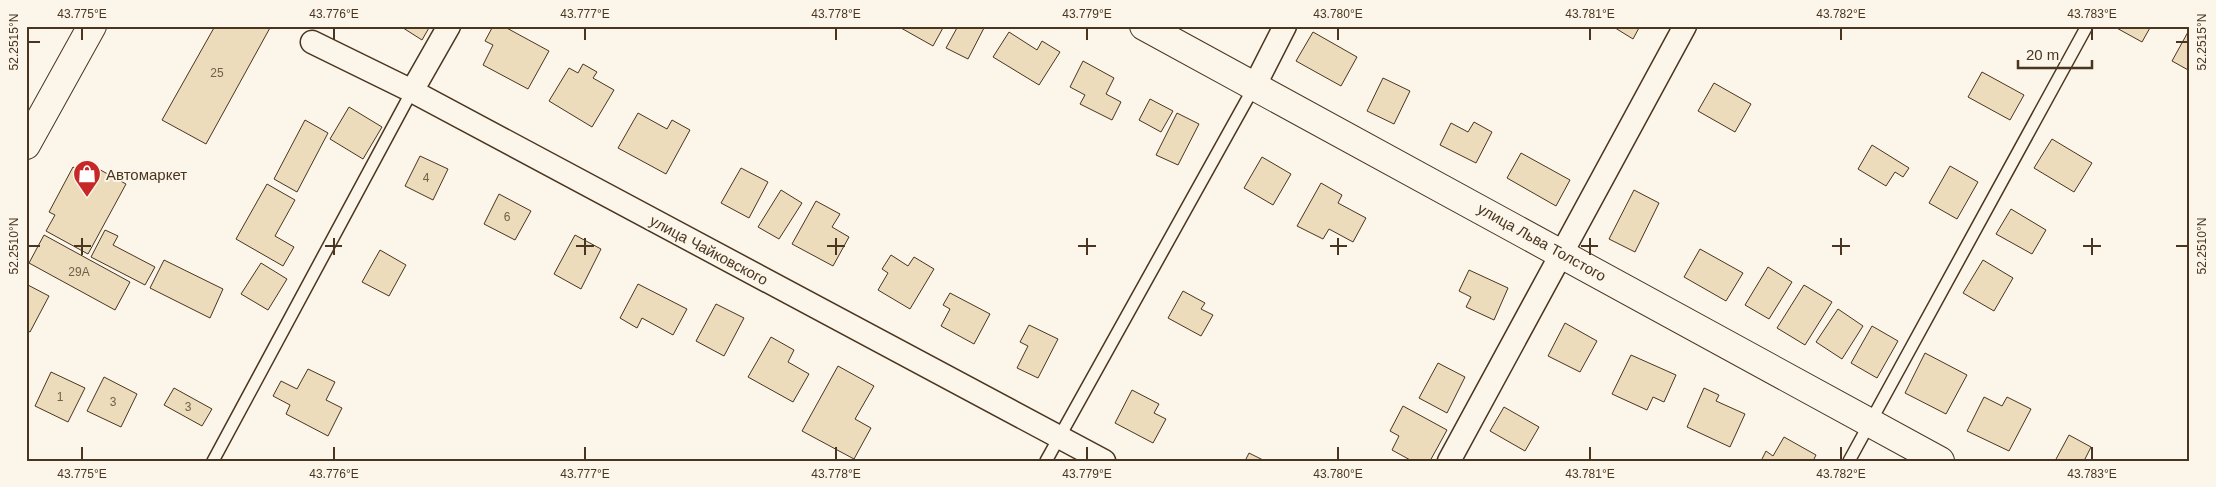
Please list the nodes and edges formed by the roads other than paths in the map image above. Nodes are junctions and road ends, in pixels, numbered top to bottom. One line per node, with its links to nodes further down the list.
1 (92, 26): 10 (street)
2 (449, 26): 9 (street)
3 (1144, 26): 8 (street, улица Льва Толстого)
4 (1286, 26): 8 (street)
5 (1685, 26): 11 (street)
6 (2087, 26): 12 (lane)
7 (312, 42): 9 (street, улица Чайковского)
8 (1254, 87): 11 (street, улица Льва Толстого); 13 (lane)
9 (412, 91): 13 (street, улица Чайковского); 14 (lane)
10 (26, 145)
11 (1562, 253): 12 (street, улица Льва Толстого); 17 (street)
12 (1869, 422): 18 (lane); 19 (street, улица Льва Толстого)
13 (1058, 436): 15 (lane); 16 (street, улица Чайковского)
14 (213, 461)
15 (1046, 461)
16 (1104, 461)
17 (1449, 461)
18 (1849, 461)
19 (1940, 461)

